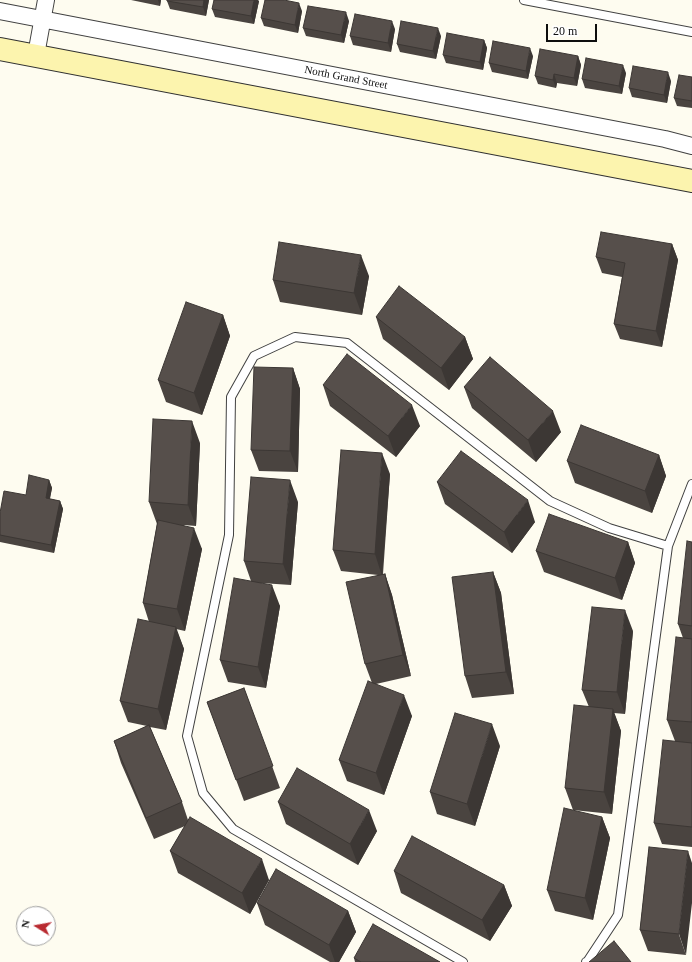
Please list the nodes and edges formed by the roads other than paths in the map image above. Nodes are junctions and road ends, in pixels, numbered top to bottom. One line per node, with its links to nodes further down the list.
1 (46, 0): 4 (street)
2 (524, 0): 5 (lane)
3 (0, 11): 4 (street, North Grand Street)
4 (43, 20): 7 (street); 8 (street, North Grand Street)
5 (692, 32)
6 (0, 49): 7 (main road)
7 (36, 55): 9 (main road)
8 (692, 146)
9 (692, 181)
10 (692, 484): 11 (lane)
11 (668, 546): 12 (lane); 13 (lane)
12 (463, 962)
13 (586, 962)

